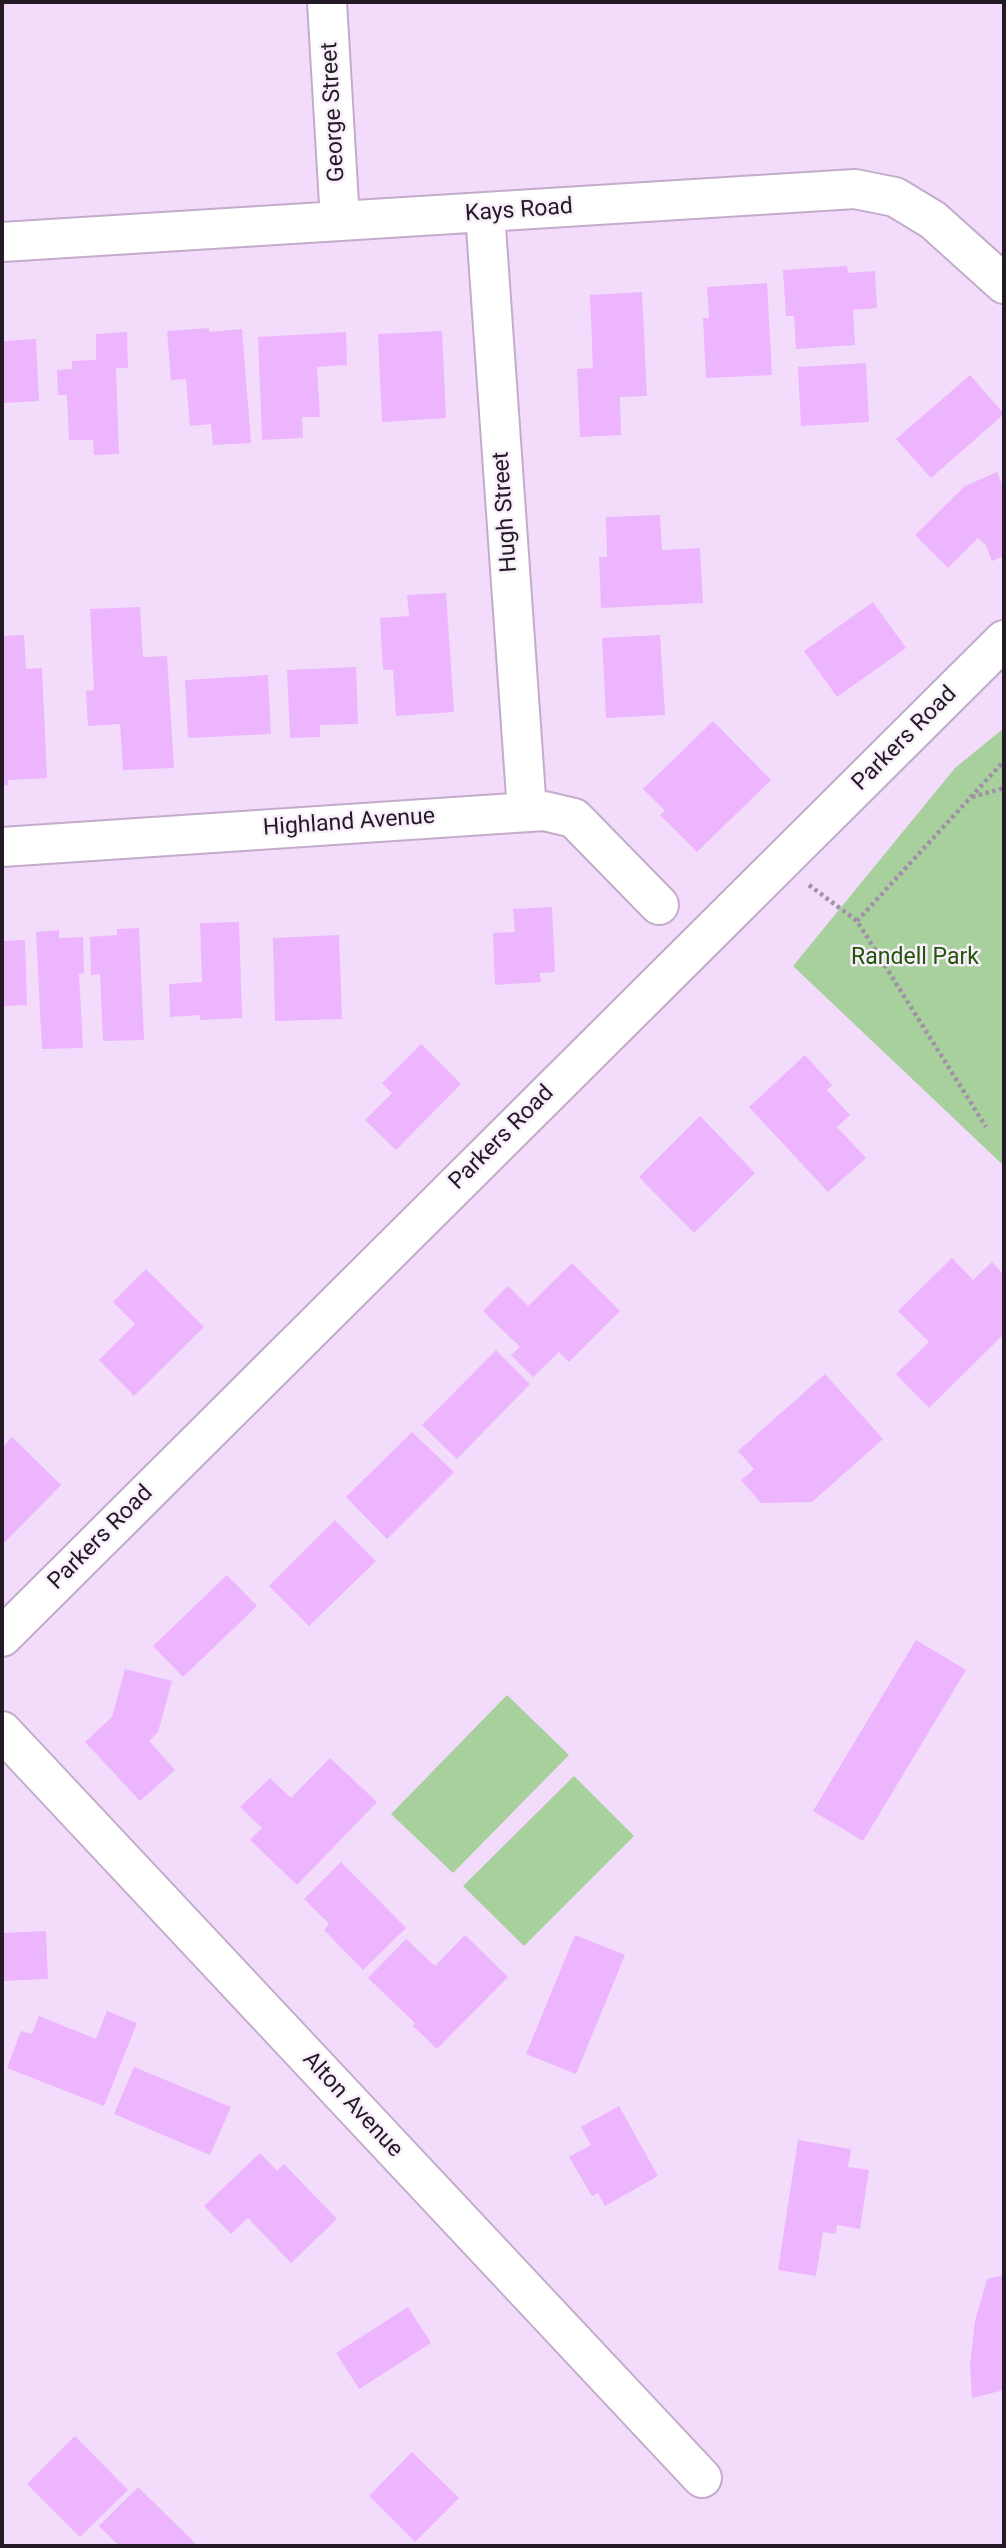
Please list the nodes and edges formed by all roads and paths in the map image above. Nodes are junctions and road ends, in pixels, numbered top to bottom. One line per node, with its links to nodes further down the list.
1 (327, 2): 3 (street, George Street)
2 (485, 213): 3 (street, Kays Road); 5 (street, Kays Road); 10 (street, Hugh Street)
3 (340, 221): 4 (street, Kays Road)
4 (2, 242)
5 (1004, 284)
6 (1004, 640): 12 (street, Parkers Road)
7 (1004, 761): 9 (path)
8 (1004, 788): 9 (path)
9 (972, 797): 14 (path)
10 (527, 811): 11 (street, Highland Avenue); 13 (street, Highland Avenue)
11 (2, 847)
12 (780, 863): 14 (path); 16 (street, Parkers Road)
13 (659, 905)
14 (857, 921): 15 (path)
15 (986, 1127)
16 (2, 1637)
17 (2, 1731): 18 (street, Alton Avenue)
18 (702, 2478)

